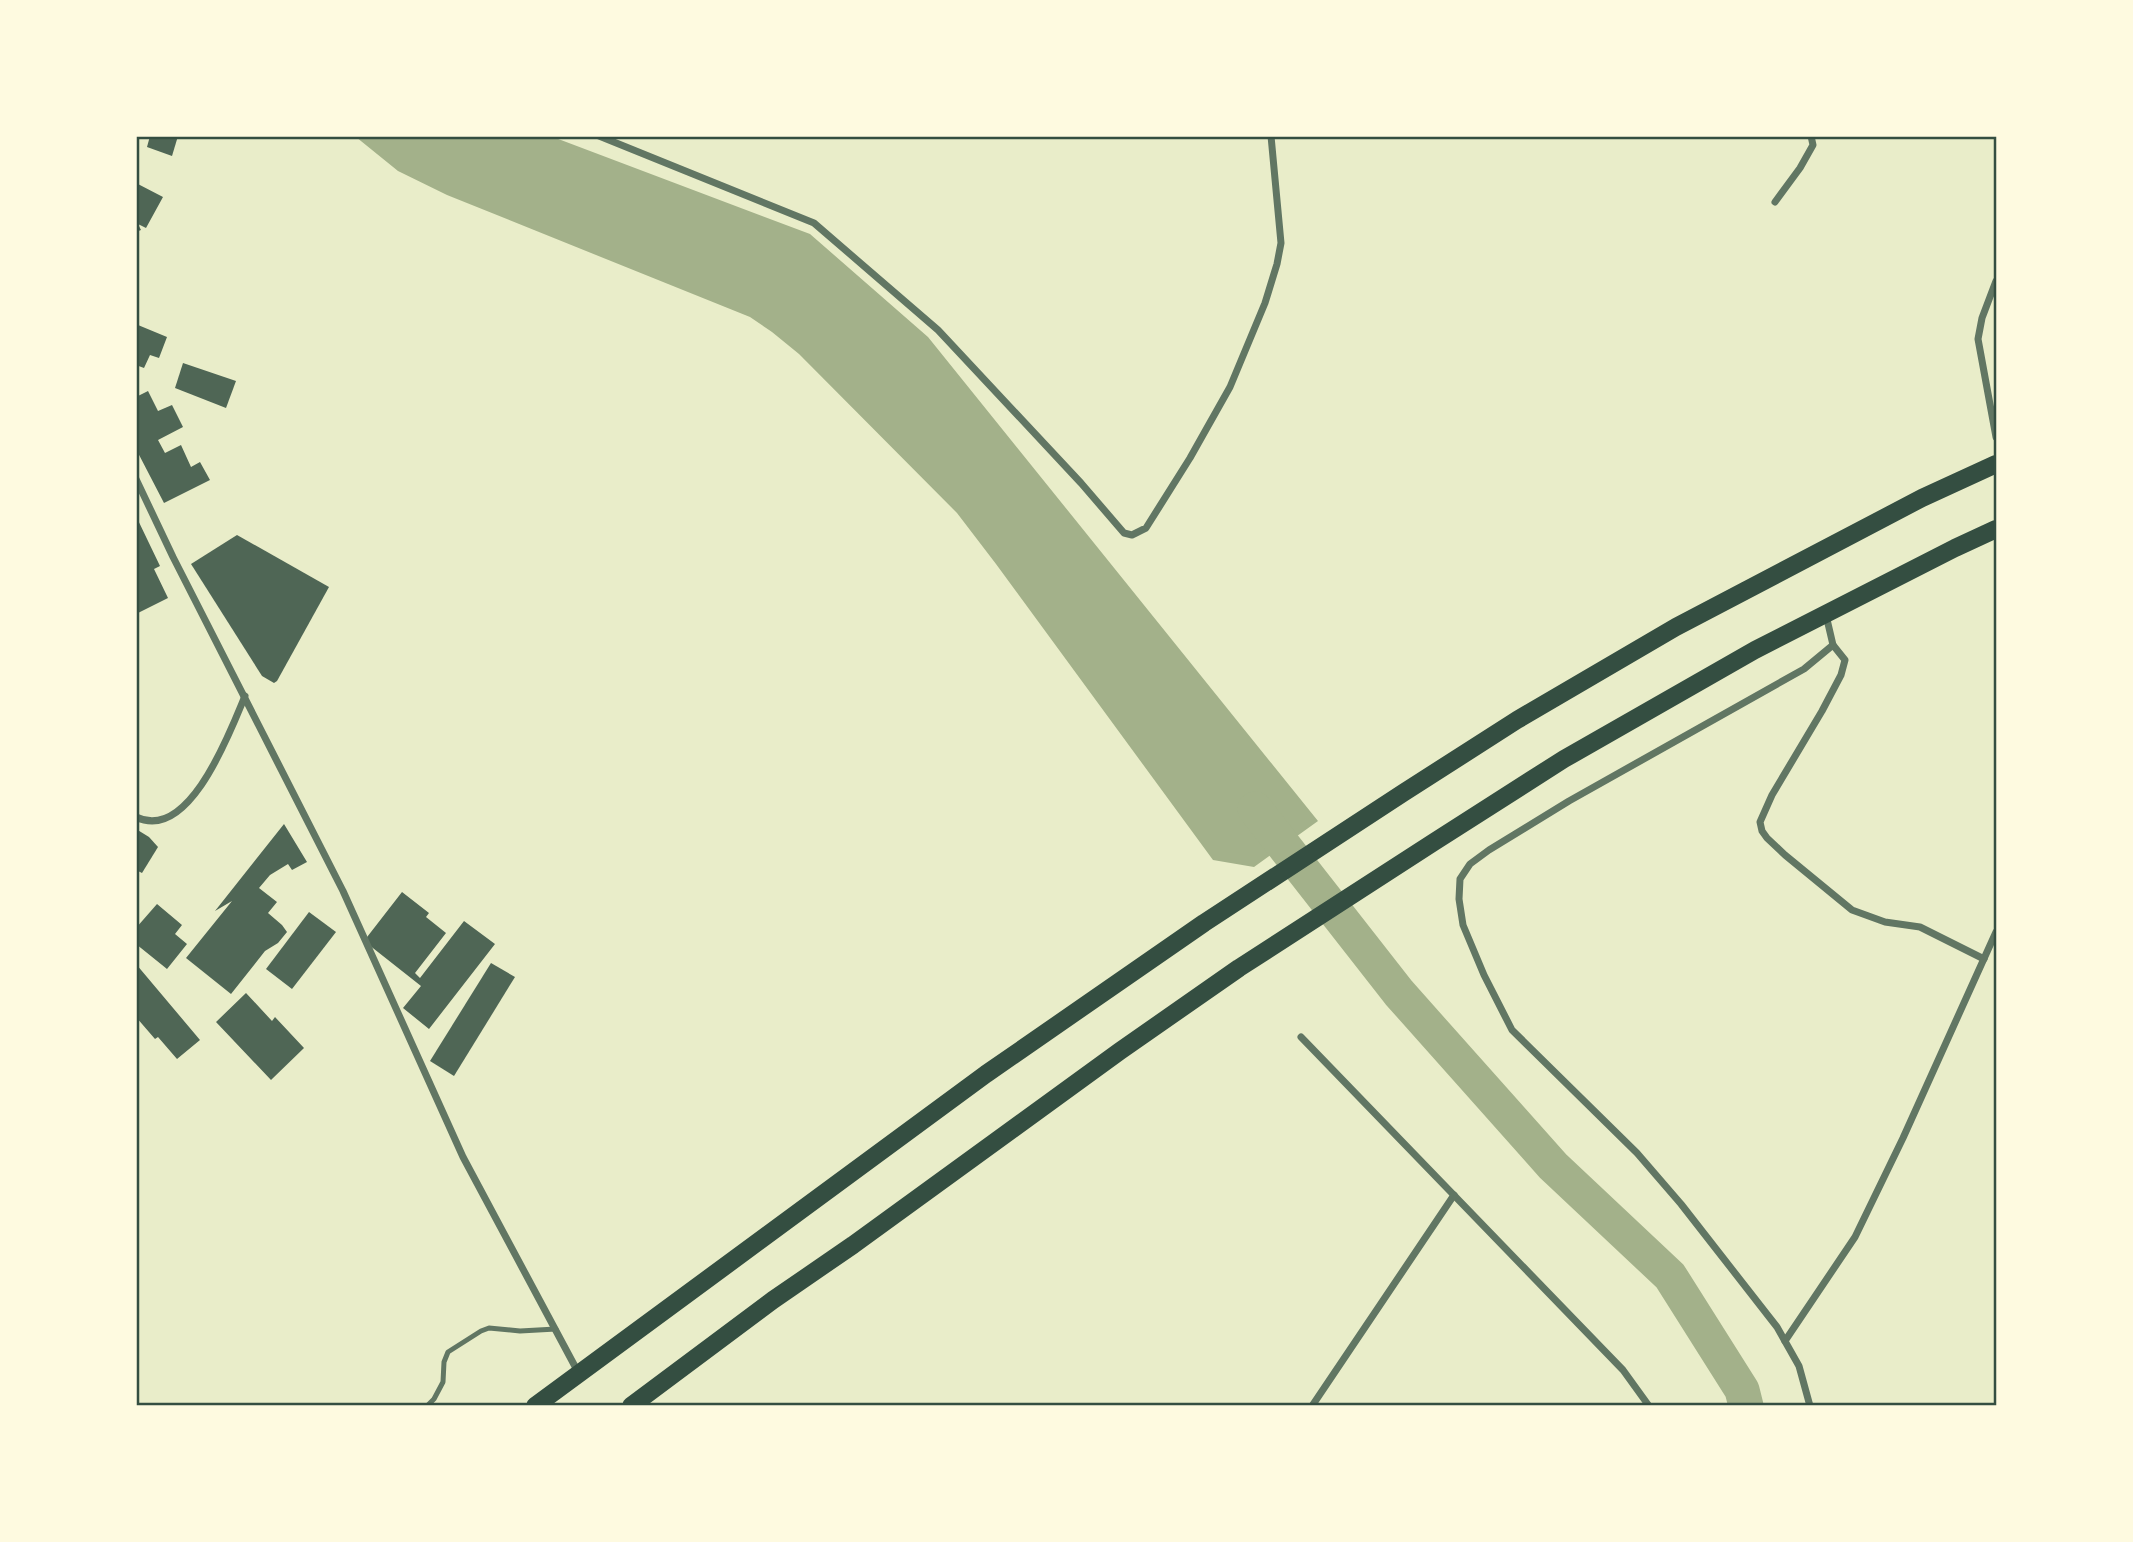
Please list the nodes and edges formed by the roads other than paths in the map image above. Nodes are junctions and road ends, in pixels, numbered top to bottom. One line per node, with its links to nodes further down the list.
1 (599, 136): 2 (street)
2 (1271, 136)
3 (1811, 136): 4 (street)
4 (1775, 202)
5 (1997, 281): 6 (street)
6 (1997, 437)
7 (1997, 464): 20 (highway)
8 (136, 479): 12 (street)
9 (1997, 529): 10 (highway)
10 (1826, 615): 11 (street); 23 (highway)
11 (1833, 645): 15 (street); 19 (street)
12 (245, 696): 13 (street); 18 (street)
13 (136, 817)
14 (1997, 932): 15 (street)
15 (1984, 959): 19 (street)
16 (1301, 1037): 17 (street)
17 (1454, 1195): 24 (street); 25 (street)
18 (556, 1329): 20 (street); 21 (lane)
19 (1785, 1341): 26 (street)
20 (578, 1372): 22 (highway)
21 (427, 1405)
22 (535, 1405)
23 (631, 1405)
24 (1312, 1405)
25 (1649, 1405)
26 (1810, 1405)

